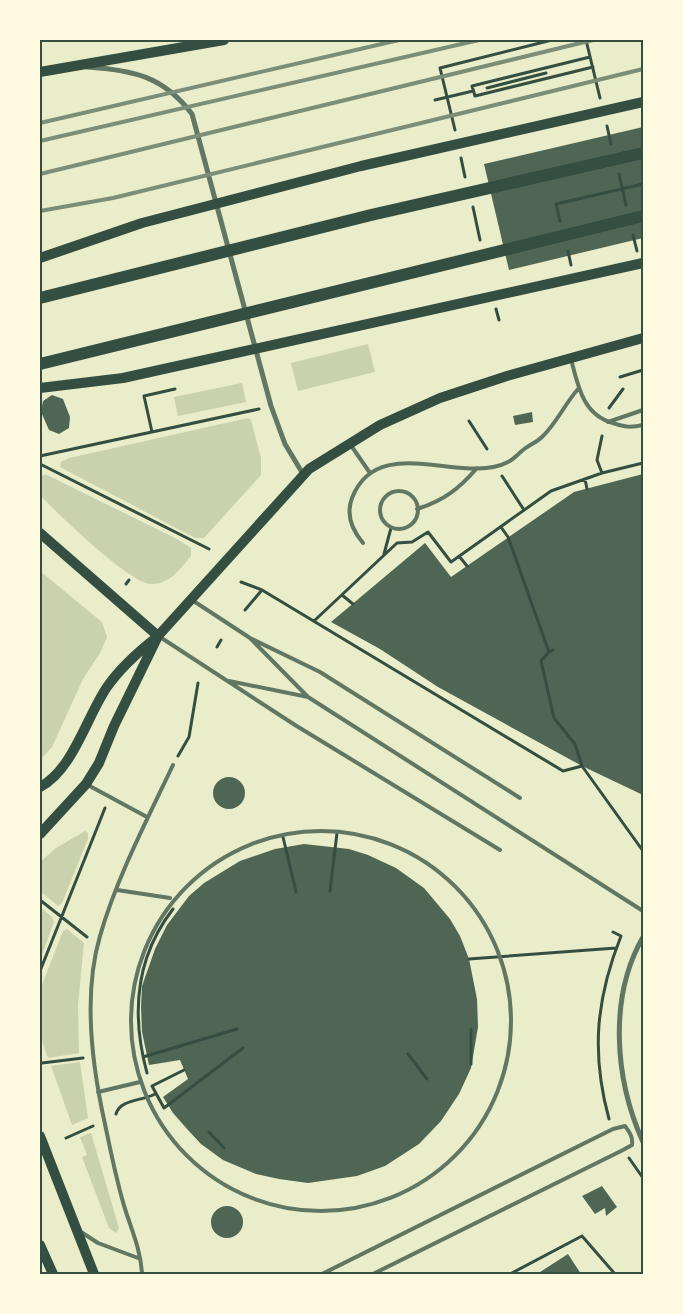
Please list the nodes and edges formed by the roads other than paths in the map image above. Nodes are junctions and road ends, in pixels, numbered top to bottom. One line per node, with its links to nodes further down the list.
1 (224, 40): 2 (main road)
2 (69, 67): 3 (main road); 21 (street)
3 (40, 72)
4 (643, 102): 7 (main road)
5 (643, 154): 9 (main road)
6 (643, 216): 12 (main road)
7 (40, 258)
8 (643, 263): 13 (main road)
9 (40, 298)
10 (643, 338): 11 (main road)
11 (570, 357): 14 (lane); 18 (main road)
12 (40, 364)
13 (40, 388)
14 (579, 388): 16 (lane); 19 (lane)
15 (643, 410): 16 (lane)
16 (608, 422): 17 (lane)
17 (643, 425)
18 (349, 443): 20 (lane); 21 (main road)
19 (477, 468): 20 (lane); 22 (lane)
20 (370, 473): 24 (lane)
21 (303, 474): 25 (main road)
22 (418, 509): 22 (lane)
23 (40, 533): 26 (main road)
24 (362, 543)
25 (192, 600): 26 (main road); 27 (lane)
26 (158, 636): 28 (lane); 31 (main road); 32 (main road)
27 (250, 638): 29 (lane); 33 (lane)
28 (227, 681): 29 (lane); 38 (lane)
29 (308, 697): 41 (lane)
30 (174, 765): 35 (lane)
31 (86, 784): 34 (main road); 35 (lane)
32 (40, 787)
33 (520, 798)
34 (74, 800): 36 (main road); 37 (main road)
35 (147, 817): 39 (lane)
36 (40, 824)
37 (40, 834)
38 (500, 850)
39 (117, 890): 40 (lane); 46 (lane)
40 (170, 898): 42 (lane); 45 (lane)
41 (643, 910)
42 (159, 912)
43 (151, 926): 45 (lane)
44 (643, 937): 48 (street)
45 (140, 1082): 46 (lane)
46 (98, 1092): 51 (lane)
47 (40, 1136): 49 (main road)
48 (643, 1142)
49 (76, 1227): 51 (lane); 54 (main road)
50 (40, 1245): 53 (main road)
51 (138, 1258): 52 (lane)
52 (142, 1272)
53 (53, 1274)
54 (94, 1274)
55 (322, 1274): 56 (lane)
56 (373, 1274)

